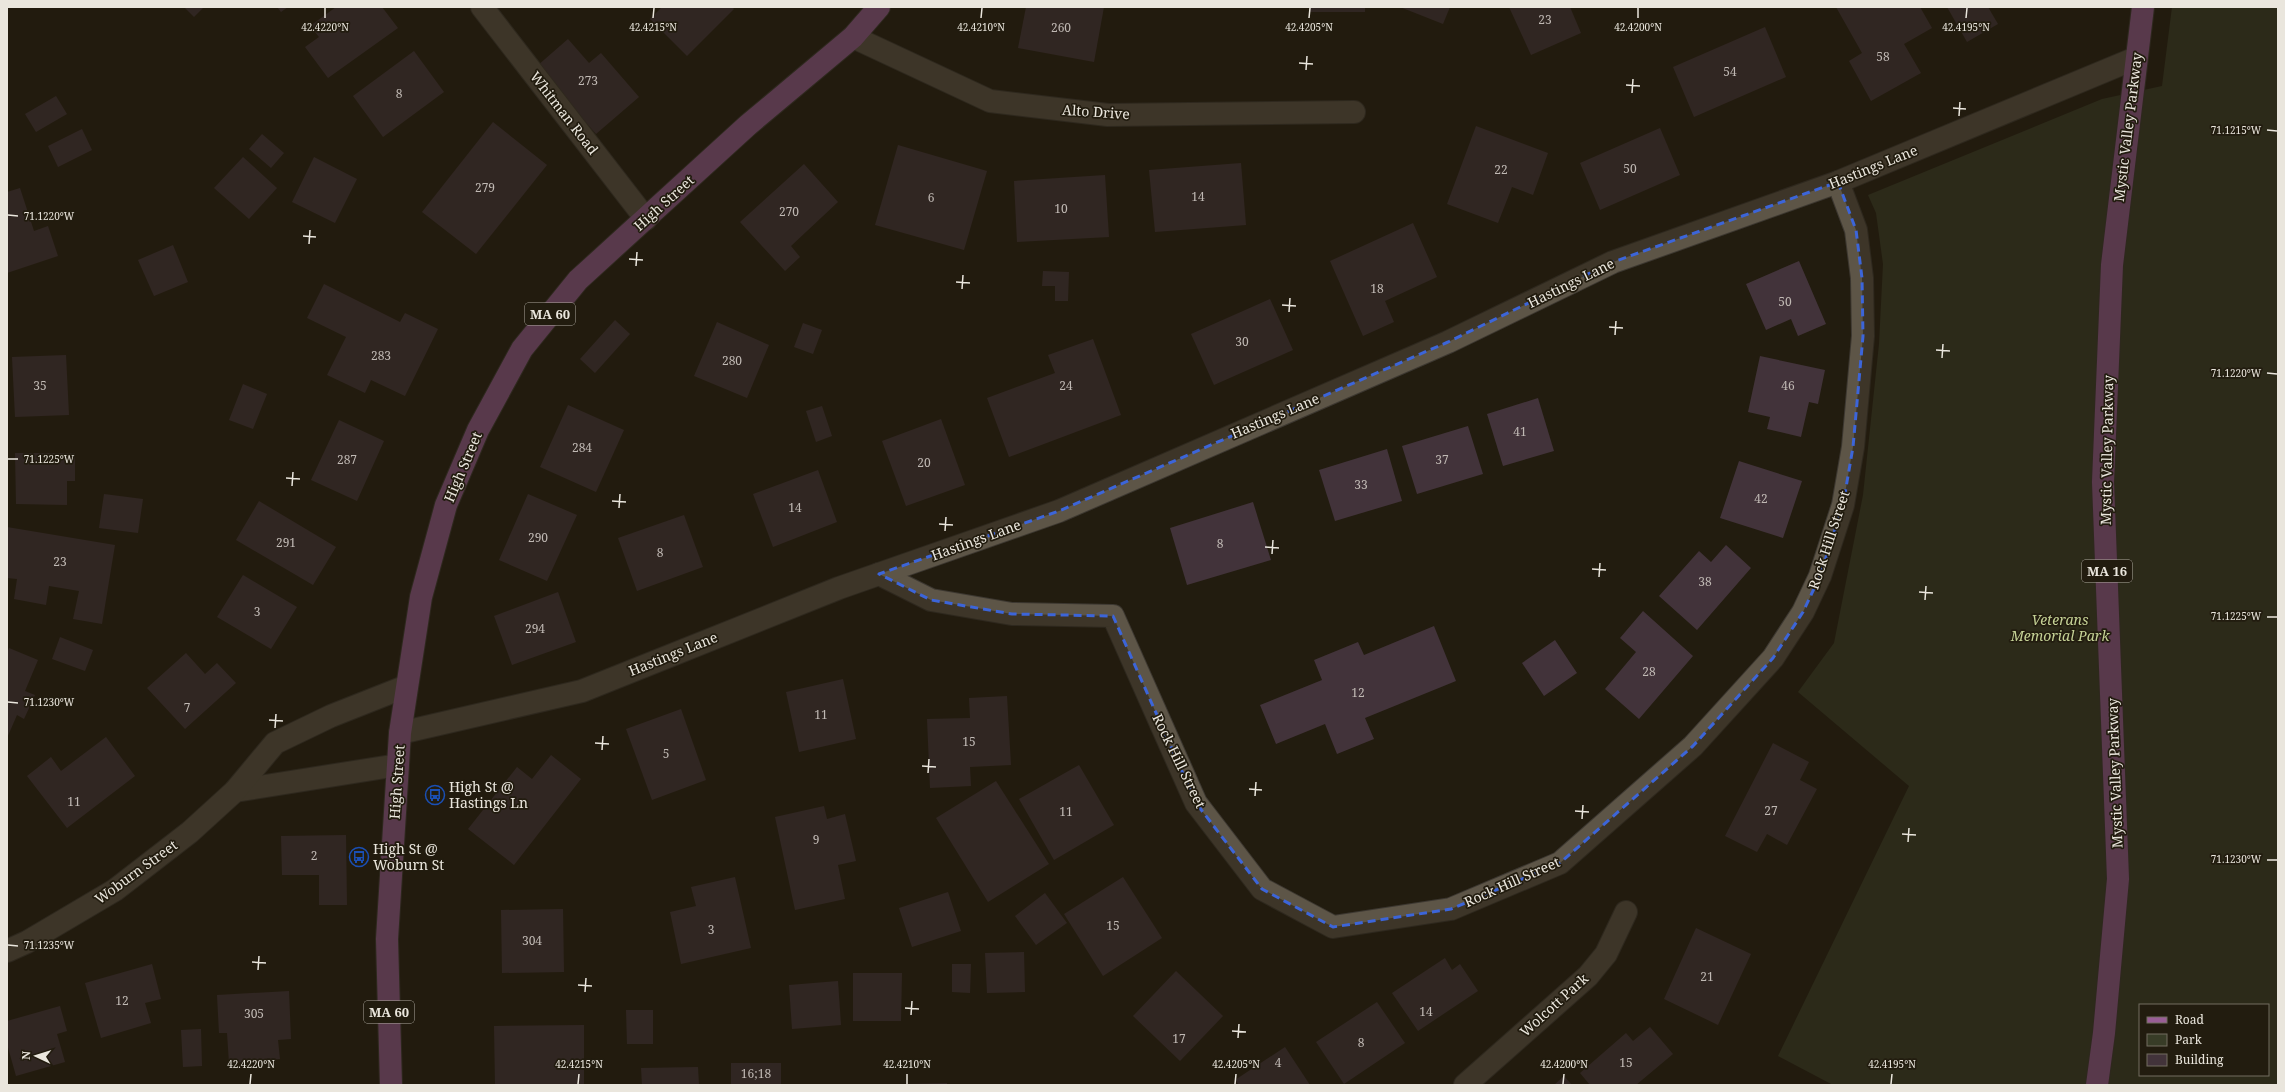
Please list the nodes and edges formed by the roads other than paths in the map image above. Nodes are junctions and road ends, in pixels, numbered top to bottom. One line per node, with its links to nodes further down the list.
1 (482, 7): 8 (street, Whitman Road)
2 (879, 7): 4 (main road, High Street / MA 60)
3 (2143, 7): 5 (main road, Mystic Valley Parkway / MA 16)
4 (852, 37): 6 (street, Alto Drive); 8 (main road, High Street / MA 60)
5 (2136, 58): 7 (street, Hastings Lane); 18 (main road, Mystic Valley Parkway / MA 16)
6 (1354, 112)
7 (1838, 182): 9 (street, Hastings Lane); 9 (street, Rock Hill Street)
8 (646, 219): 10 (main road, High Street / MA 60)
9 (879, 574): 11 (street, Hastings Lane)
10 (407, 686): 11 (main road, High Street / MA 60); 13 (street, Woburn Street)
11 (400, 733): 12 (main road, High Street / MA 60)
12 (398, 765): 13 (street); 16 (main road, High Street / MA 60)
13 (235, 791): 15 (street, Woburn Street)
14 (1626, 912): 17 (street, Wolcott Park)
15 (7, 951)
16 (391, 1085)
17 (1465, 1085)
18 (2097, 1085)

